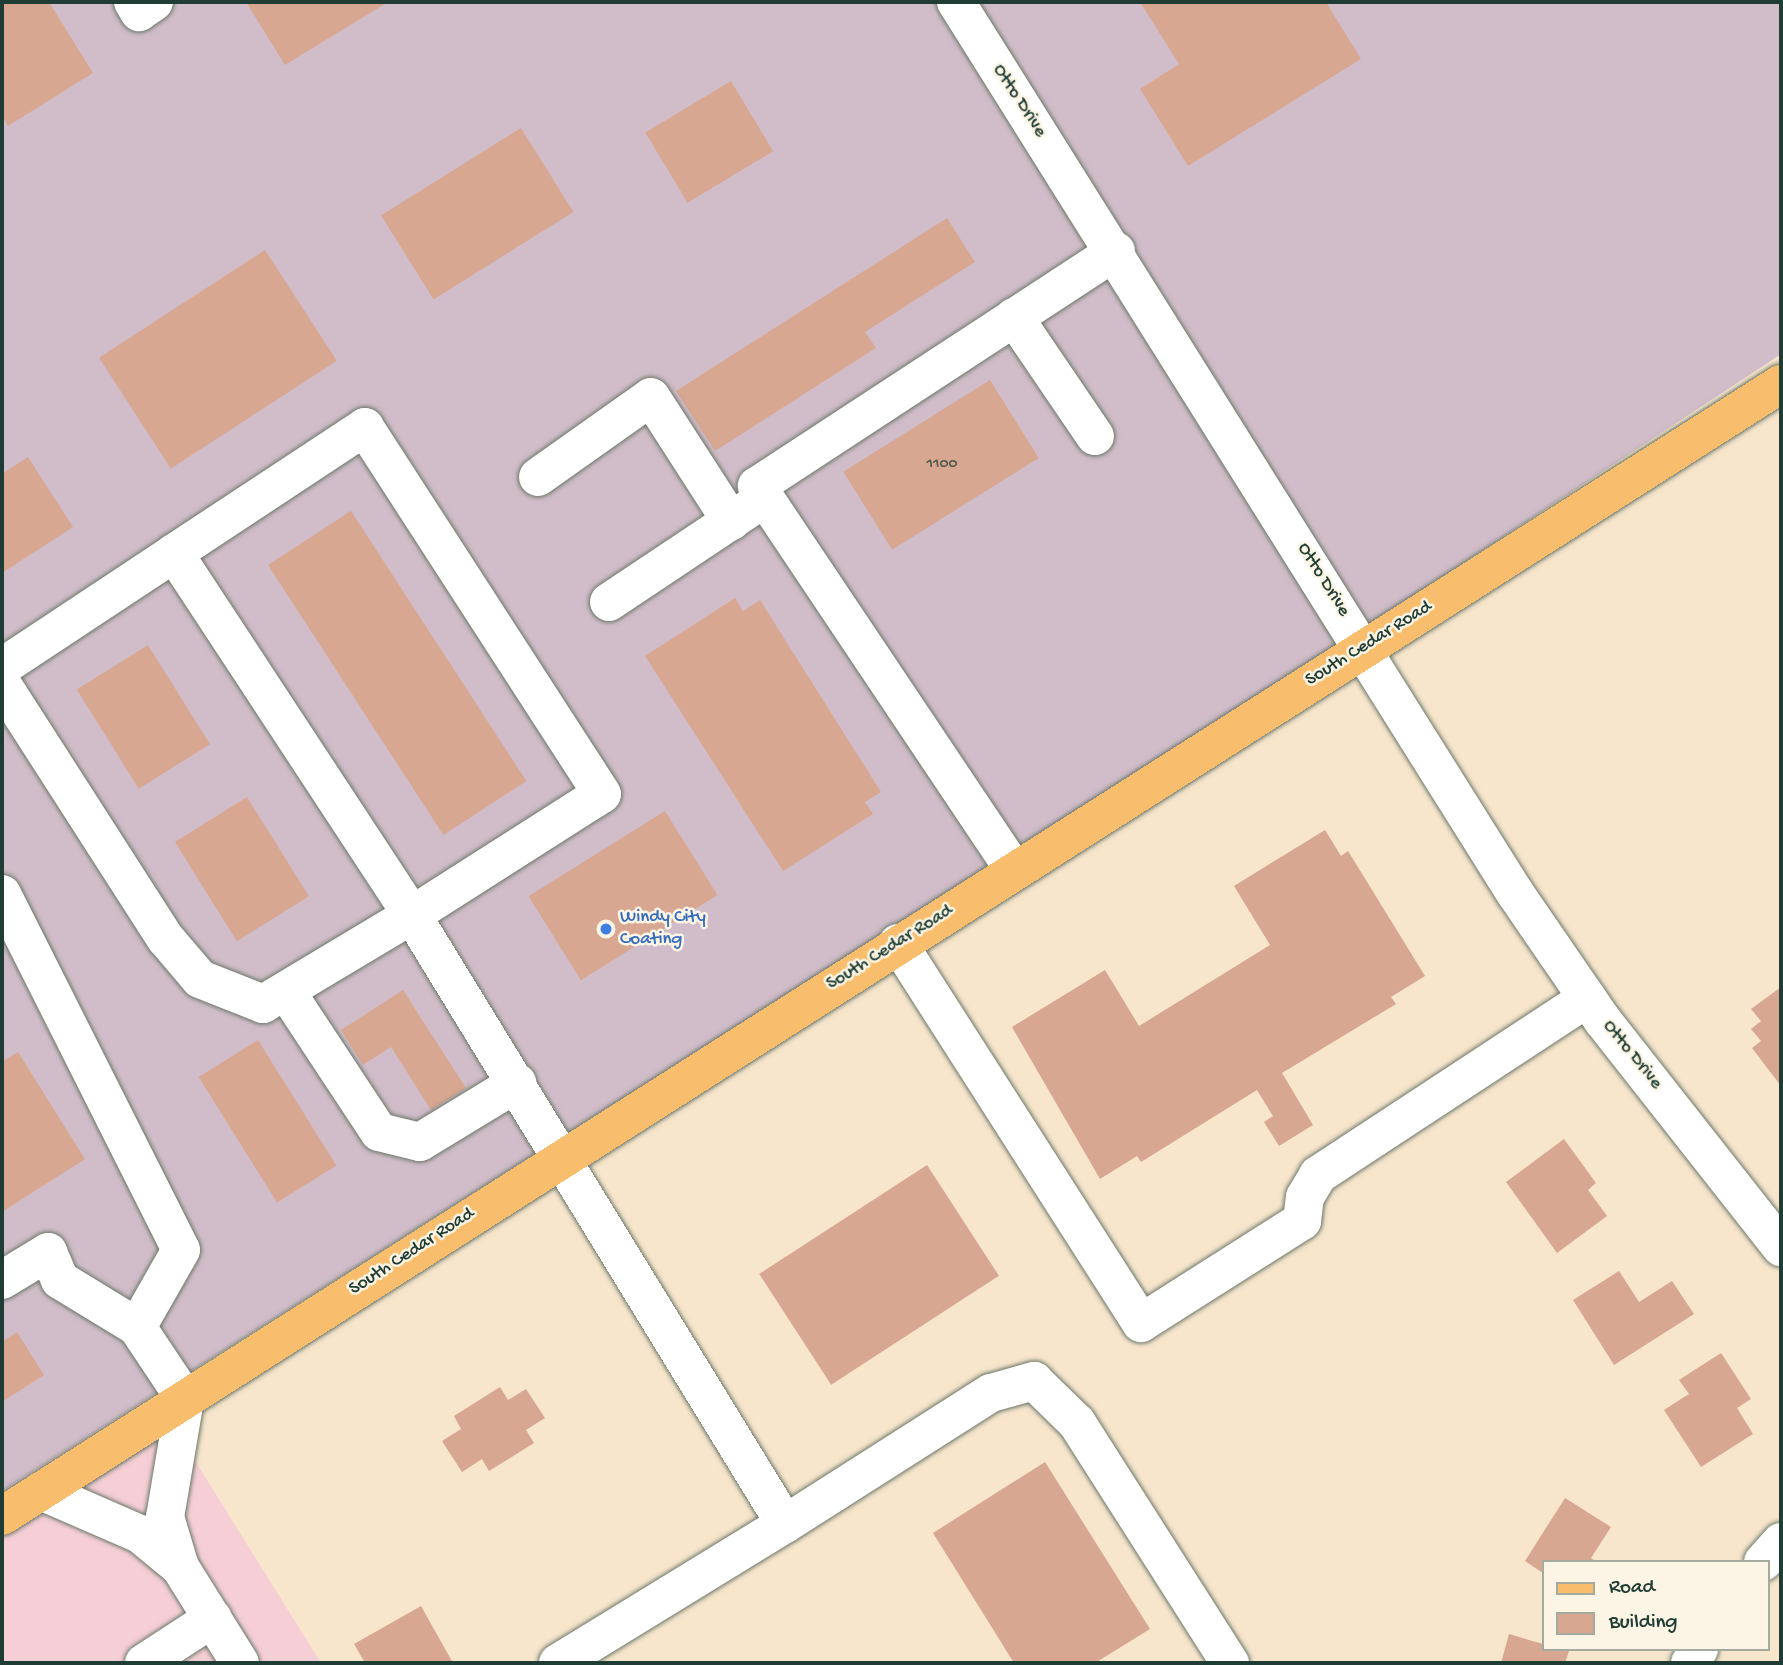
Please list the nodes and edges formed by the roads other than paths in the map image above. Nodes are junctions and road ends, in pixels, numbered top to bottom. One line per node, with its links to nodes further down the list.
1 (133, 2): 2 (street)
2 (154, 2)
3 (956, 2): 4 (street, Otto Drive)
4 (1116, 251): 5 (street); 13 (street, Otto Drive)
5 (1014, 317): 7 (street); 9 (street)
6 (1781, 384): 13 (main road, South Cedar Road)
7 (1095, 436)
8 (538, 477): 10 (street)
9 (765, 498): 10 (street); 16 (street)
10 (731, 521): 12 (street)
11 (174, 553): 14 (street); 18 (street); 18 (street)
12 (610, 603)
13 (1364, 647): 16 (main road, South Cedar Road); 21 (street, Otto Drive)
14 (2, 667)
15 (2, 684): 20 (street)
16 (1014, 870): 19 (main road, South Cedar Road)
17 (2, 894): 26 (street)
18 (412, 915): 20 (street); 22 (street)
19 (898, 943): 21 (street); 23 (main road, South Cedar Road)
20 (286, 991): 22 (street)
21 (1587, 998): 24 (street, Otto Drive)
22 (517, 1083): 23 (street)
23 (562, 1156): 27 (main road, South Cedar Road); 30 (street)
24 (1781, 1247)
25 (2, 1280): 26 (street)
26 (137, 1327): 27 (street)
27 (185, 1399): 28 (main road, South Cedar Road); 33 (street)
28 (41, 1491): 29 (main road, South Cedar Road); 33 (street)
29 (2, 1516)
30 (785, 1524): 37 (street); 38 (street)
31 (1781, 1542): 32 (street)
32 (1765, 1560)
33 (180, 1567): 34 (street)
34 (213, 1618): 35 (street); 36 (street)
35 (144, 1663)
36 (240, 1663)
37 (558, 1663)
38 (1230, 1663)

